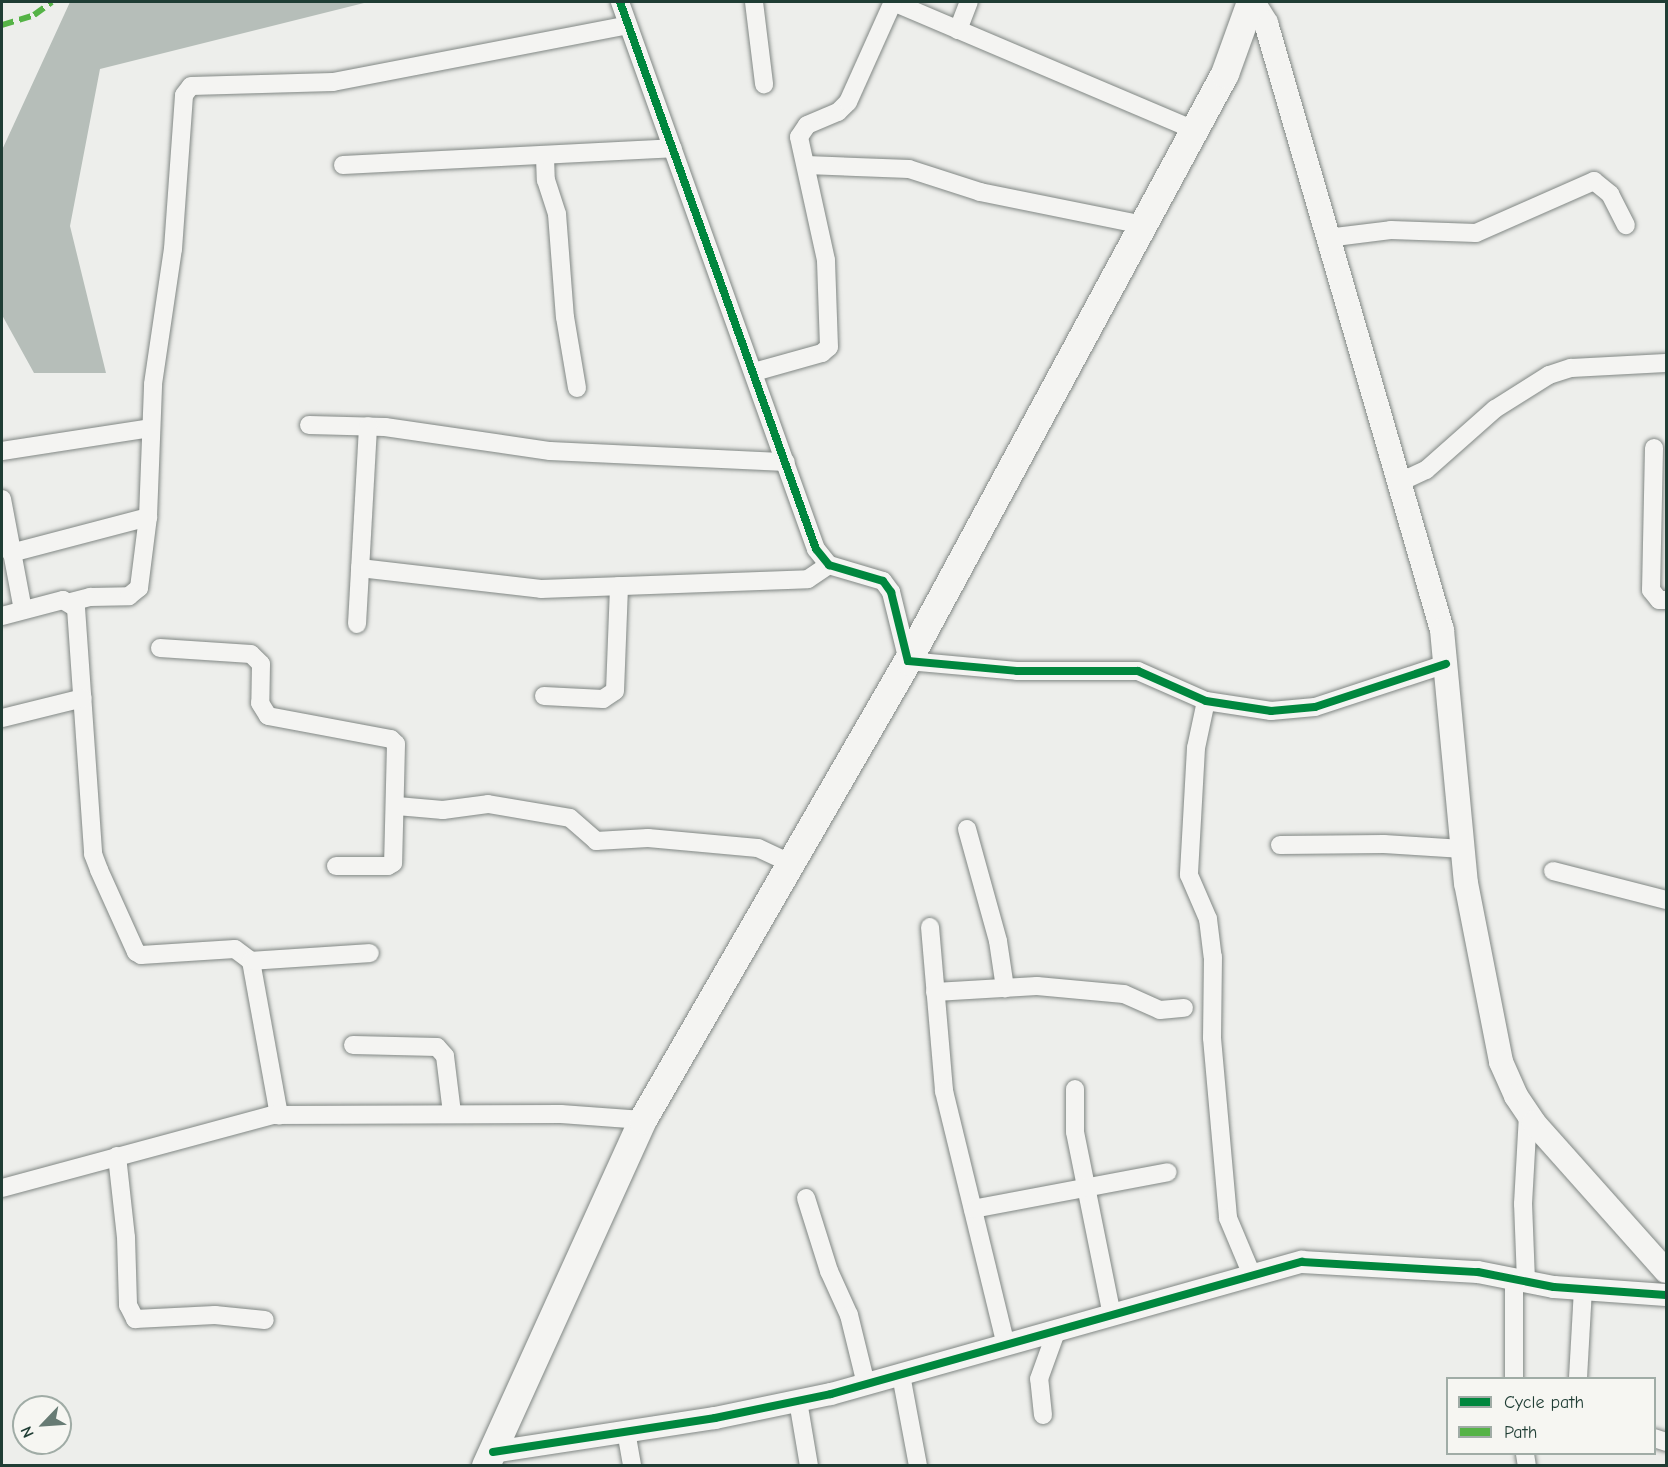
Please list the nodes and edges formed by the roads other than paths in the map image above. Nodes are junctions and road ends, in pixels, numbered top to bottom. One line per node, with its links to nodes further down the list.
1 (620, 2): 6 (street)
2 (754, 2): 8 (street)
3 (893, 2): 7 (street); 13 (street)
4 (969, 2): 7 (street)
5 (1252, 2): 9 (highway); 16 (main road)
6 (628, 25): 10 (street); 22 (street)
7 (958, 30): 9 (street)
8 (764, 84)
9 (1195, 130): 14 (highway)
10 (673, 148): 11 (street); 18 (street)
11 (544, 157): 12 (street); 19 (street)
12 (343, 165)
13 (806, 165): 14 (street); 18 (street)
14 (1143, 225): 39 (highway)
15 (1626, 225): 16 (street)
16 (1326, 238): 26 (main road)
17 (1666, 362): 26 (street)
18 (754, 372): 25 (street)
19 (577, 388)
20 (309, 425): 21 (street)
21 (368, 426): 25 (street); 31 (street)
22 (150, 428): 24 (street); 28 (street)
23 (1654, 448): 33 (street)
24 (2, 451)
25 (786, 462): 30 (street)
26 (1400, 482): 40 (main road)
27 (2, 507): 29 (street)
28 (148, 517): 29 (street); 34 (street)
29 (11, 553): 35 (street)
30 (829, 565): 32 (street); 39 (street)
31 (360, 568): 32 (street); 37 (street)
32 (619, 586): 41 (street)
33 (1666, 600)
34 (71, 602): 35 (street); 42 (street)
35 (22, 610): 36 (street)
36 (2, 616)
37 (357, 624)
38 (160, 648): 45 (street)
39 (908, 660): 43 (street); 49 (highway)
40 (1446, 664): 43 (street); 48 (main road)
41 (544, 696)
42 (83, 698): 44 (street); 55 (street)
43 (1206, 701): 72 (street)
44 (2, 718)
45 (397, 806): 49 (street); 50 (street)
46 (967, 829): 56 (street)
47 (1280, 845): 48 (street)
48 (1463, 849): 62 (main road)
49 (792, 864): 64 (highway)
50 (336, 866)
51 (1553, 870): 52 (street)
52 (1666, 900)
53 (930, 927): 57 (street)
54 (370, 953): 55 (street)
55 (251, 961): 63 (street)
56 (1005, 988): 57 (street); 58 (street)
57 (935, 992): 70 (street)
58 (1184, 1008)
59 (353, 1045): 61 (street)
60 (1076, 1089): 67 (street)
61 (452, 1113): 63 (street); 64 (street)
62 (1528, 1114): 71 (main road); 73 (street)
63 (279, 1115): 65 (street)
64 (643, 1120): 87 (highway)
65 (117, 1156): 68 (street); 77 (street)
66 (1168, 1172): 67 (street)
67 (1088, 1186): 70 (street); 76 (street)
68 (2, 1188)
69 (806, 1198): 83 (street)
70 (973, 1209): 79 (street)
71 (1666, 1271)
72 (1252, 1275): 73 (street); 76 (street)
73 (1517, 1288): 74 (street); 81 (street)
74 (1583, 1295): 75 (street); 82 (street)
75 (1666, 1295)
76 (1112, 1316): 78 (street)
77 (265, 1320)
78 (1056, 1332): 79 (street); 85 (street)
79 (1006, 1346): 80 (street)
80 (902, 1375): 83 (street); 90 (street)
81 (1514, 1377)
82 (1578, 1377)
83 (866, 1384): 84 (street)
84 (798, 1401): 86 (street); 89 (street)
85 (1043, 1414)
86 (626, 1431): 87 (street); 88 (street)
87 (490, 1459)
88 (632, 1466)
89 (809, 1466)
90 (918, 1466)

